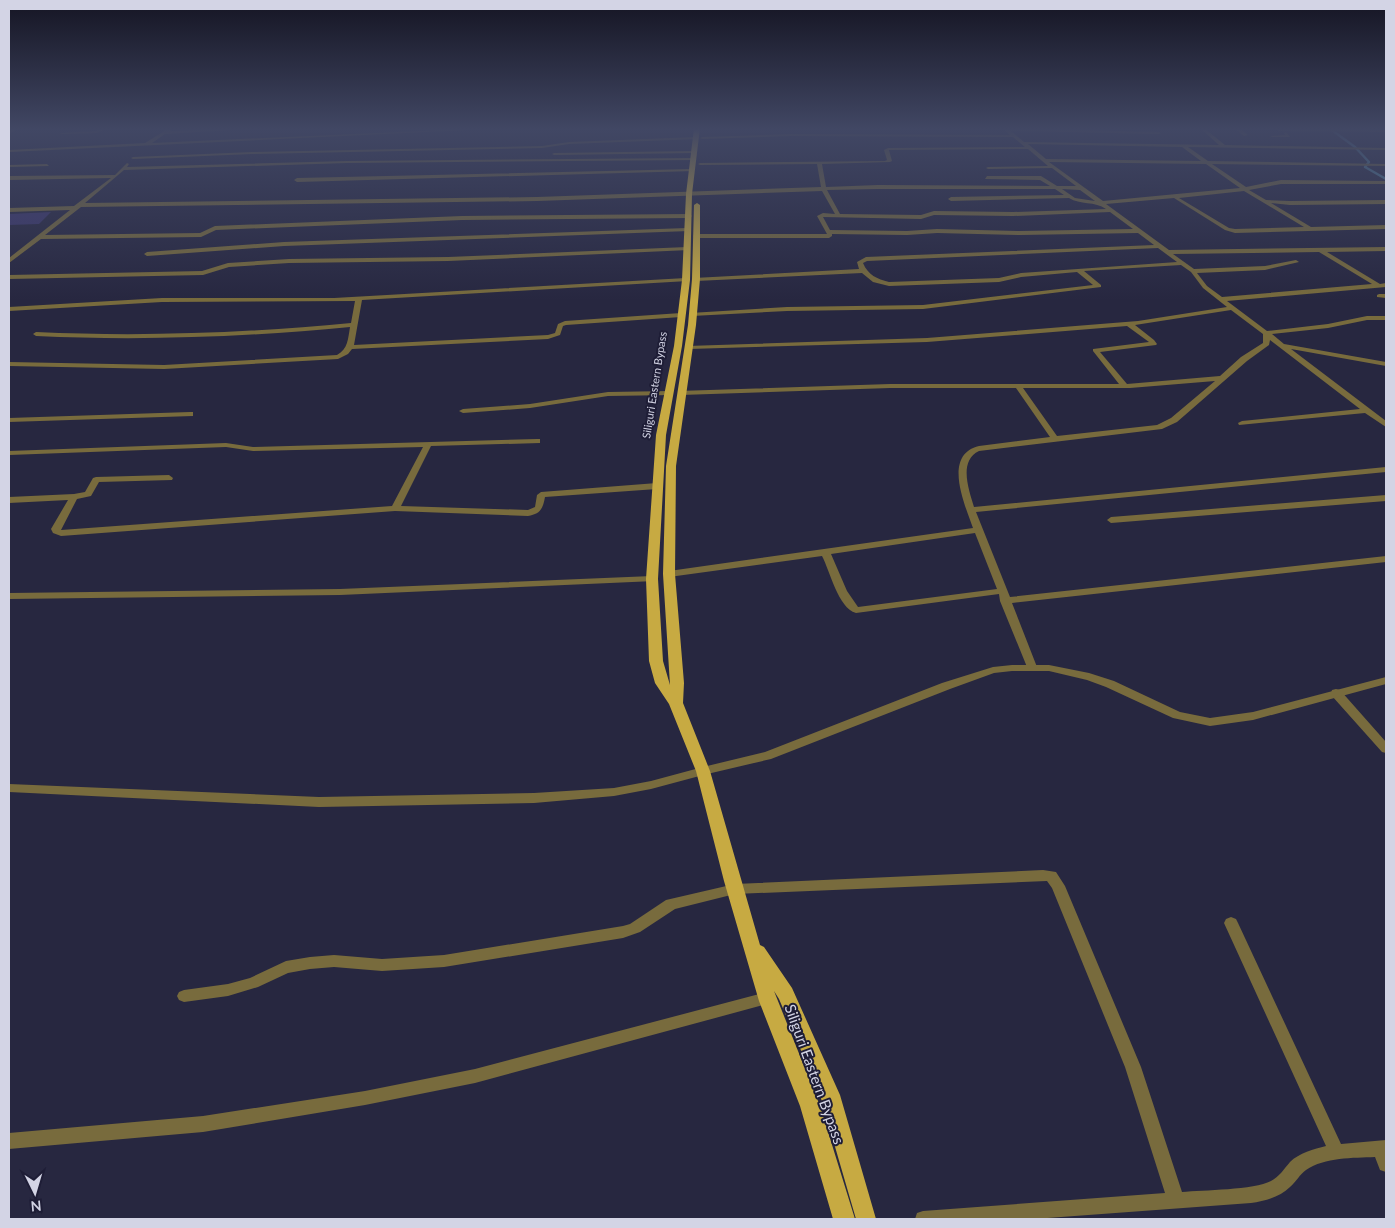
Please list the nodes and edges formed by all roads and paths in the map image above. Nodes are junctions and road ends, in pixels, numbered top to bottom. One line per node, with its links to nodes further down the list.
1 (104, 185): 19 (street)
2 (694, 185): 12 (main road, Siliguri Eastern Bypass)
3 (823, 185): 10 (street)
4 (1052, 185): 8 (street)
5 (1077, 185): 9 (street)
6 (1240, 185): 11 (street)
7 (1264, 185): 11 (street)
8 (1056, 188): 9 (street); 10 (street); 13 (street)
9 (1081, 188): 18 (street)
10 (824, 189): 12 (street); 23 (street)
11 (1245, 189): 14 (street); 16 (street)
12 (693, 194): 19 (street); 22 (main road, Siliguri Eastern Bypass); 29 (main road, Siliguri Eastern Bypass)
13 (1068, 197): 15 (street); 18 (street)
14 (1176, 198): 18 (street); 25 (street)
15 (951, 199)
16 (1263, 200): 17 (street); 25 (street)
17 (1386, 202)
18 (1102, 203): 21 (street)
19 (76, 206): 20 (street); 30 (street)
20 (9, 210)
21 (1112, 210): 23 (street); 27 (street)
22 (688, 216): 26 (main road, Siliguri Eastern Bypass); 30 (street)
23 (839, 216): 28 (street)
24 (1386, 227): 25 (street)
25 (1310, 229)
26 (687, 230): 32 (main road, Siliguri Eastern Bypass); 39 (street)
27 (1141, 231): 28 (street); 31 (street)
28 (828, 232): 29 (street)
29 (696, 236): 47 (main road, Siliguri Eastern Bypass)
30 (40, 237): 37 (street)
31 (1160, 246): 35 (street); 44 (street)
32 (687, 249): 46 (street); 47 (main road, Siliguri Eastern Bypass)
33 (1383, 249): 34 (street); 38 (street)
34 (1319, 250): 35 (street); 48 (street)
35 (1169, 252): 42 (street)
36 (9, 253): 37 (street)
37 (19, 253): 40 (street)
38 (1386, 253)
39 (147, 254)
40 (9, 261)
41 (1296, 262): 45 (street)
42 (1182, 263): 43 (street); 45 (street)
43 (1078, 270): 44 (street); 53 (street)
44 (863, 271): 47 (street)
45 (1193, 271): 50 (street)
46 (9, 277)
47 (691, 280): 49 (street); 53 (main road, Siliguri Eastern Bypass); 54 (main road, Siliguri Eastern Bypass)
48 (1383, 286): 50 (street)
49 (359, 299): 52 (street); 57 (street)
50 (1222, 300): 51 (street)
51 (1233, 308): 56 (street); 58 (street)
52 (9, 309)
53 (692, 314): 62 (main road, Siliguri Eastern Bypass)
54 (681, 315): 61 (street); 68 (main road, Siliguri Eastern Bypass)
55 (1386, 318): 58 (street)
56 (1129, 324): 62 (street); 67 (street)
57 (354, 325): 59 (street); 61 (street)
58 (1266, 333): 60 (street); 65 (street)
59 (36, 334)
60 (1281, 346): 64 (street); 70 (street)
61 (350, 347): 63 (street)
62 (689, 347): 69 (main road, Siliguri Eastern Bypass)
63 (9, 364)
64 (1386, 364)
65 (1220, 378): 67 (street); 76 (street)
66 (1018, 386): 67 (street); 69 (street); 76 (street)
67 (1125, 386)
68 (670, 393): 71 (street); 82 (main road, Siliguri Eastern Bypass)
69 (681, 393): 92 (main road, Siliguri Eastern Bypass)
70 (1368, 410): 74 (street); 75 (street)
71 (463, 411)
72 (190, 414): 73 (street)
73 (9, 420)
74 (1242, 423)
75 (1386, 425)
76 (1056, 440): 87 (street)
77 (537, 441): 78 (street)
78 (430, 443): 79 (street); 86 (street)
79 (9, 453)
80 (1386, 470): 87 (street)
81 (169, 478): 83 (street)
82 (657, 486): 86 (street); 93 (main road, Siliguri Eastern Bypass)
83 (74, 497): 85 (street); 86 (street)
84 (1386, 498): 88 (street)
85 (9, 500)
86 (396, 508)
87 (971, 510): 89 (street)
88 (1111, 520)
89 (978, 530): 90 (street); 95 (street)
90 (825, 552): 92 (street); 95 (street)
91 (1386, 559): 95 (street)
92 (669, 574): 99 (main road, Siliguri Eastern Bypass)
93 (652, 579): 94 (street); 99 (main road, Siliguri Eastern Bypass)
94 (9, 596)
95 (1004, 596): 96 (street)
96 (1032, 667): 98 (street); 101 (street)
97 (1386, 681): 98 (street)
98 (1336, 693): 100 (street)
99 (676, 703): 101 (main road, Siliguri Eastern Bypass)
100 (1386, 749)
101 (703, 771): 102 (street); 103 (main road, Siliguri Eastern Bypass)
102 (9, 788)
103 (735, 888): 105 (main road, Siliguri Eastern Bypass); 106 (street); 112 (street)
104 (1231, 923): 110 (street)
105 (751, 942): 107 (main road, Siliguri Eastern Bypass); 114 (main road, Siliguri Eastern Bypass)
106 (184, 996)
107 (768, 998): 108 (street); 113 (main road, Siliguri Eastern Bypass)
108 (9, 1142)
109 (1383, 1148): 110 (street); 111 (street)
110 (1337, 1153): 112 (street)
111 (1386, 1164)
112 (1176, 1200): 115 (street)
113 (844, 1219)
114 (866, 1219)
115 (923, 1219)

